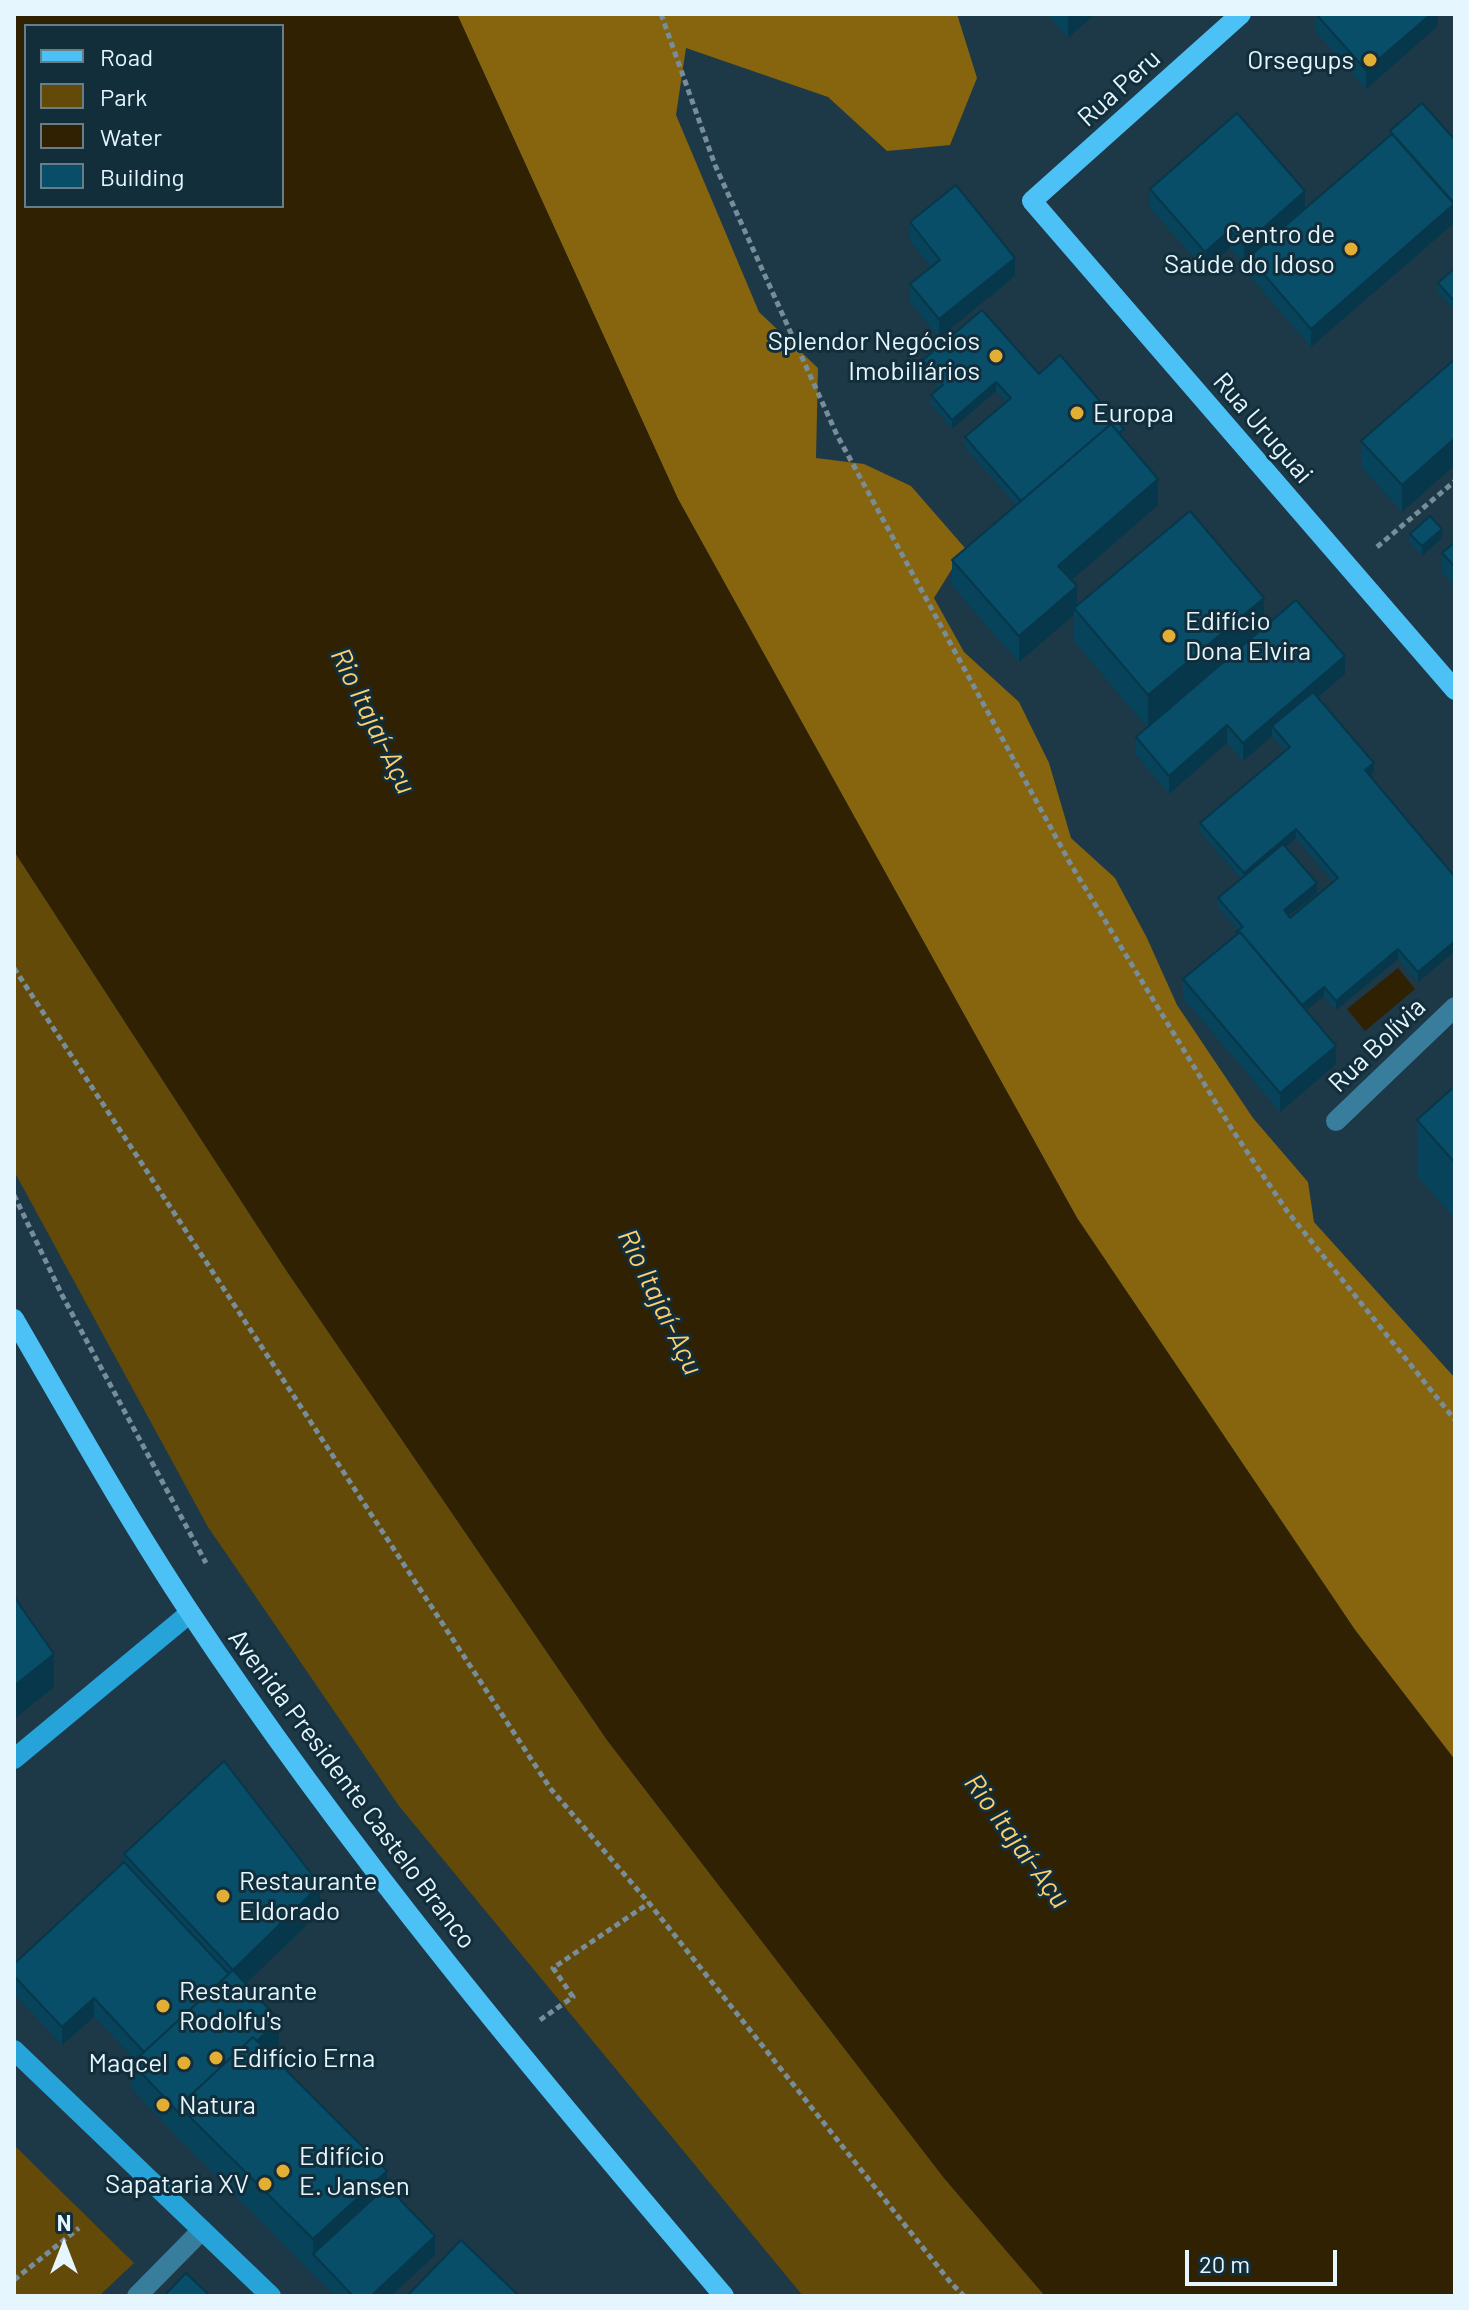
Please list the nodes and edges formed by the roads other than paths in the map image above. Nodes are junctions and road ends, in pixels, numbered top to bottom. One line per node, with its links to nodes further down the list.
1 (1241, 14): 2 (main road, Rua Peru)
2 (1032, 201): 3 (main road, Rua Uruguai)
3 (1455, 690)
4 (1455, 1007): 5 (street, Rua Bolívia)
5 (1336, 1121)
6 (14, 1319): 7 (main road, Avenida Presidente Castelo Branco)
7 (190, 1613): 8 (street); 13 (main road, Avenida Presidente Castelo Branco)
8 (14, 1759)
9 (14, 2050): 10 (street)
10 (202, 2230): 11 (street); 12 (street)
11 (137, 2296)
12 (271, 2296)
13 (724, 2296)

